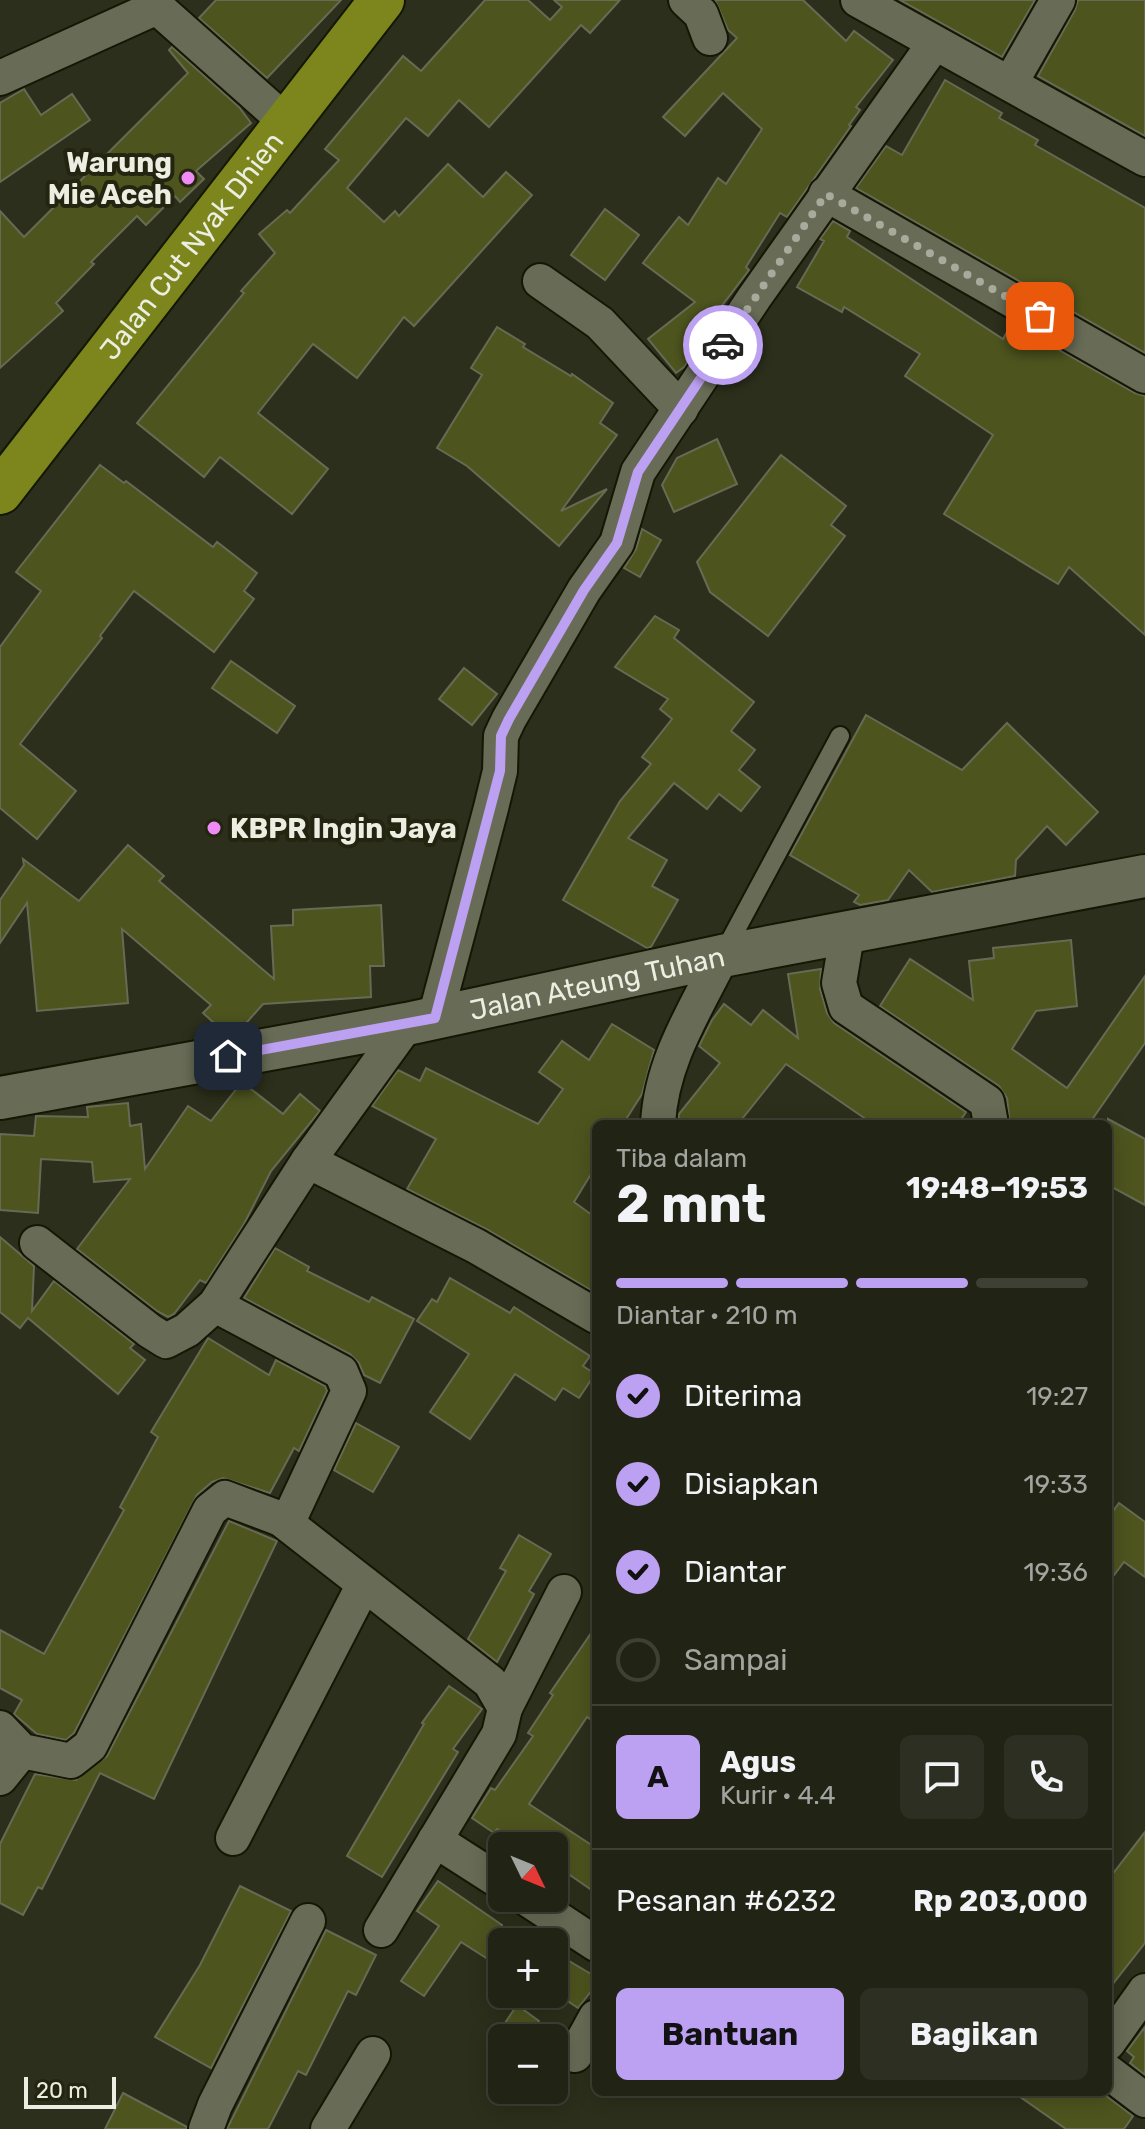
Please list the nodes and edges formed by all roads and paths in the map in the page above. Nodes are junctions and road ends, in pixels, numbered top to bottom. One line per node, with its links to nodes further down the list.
1 (382, 0): 10 (highway, Jalan Cut Nyak Dhien)
2 (686, 0): 6 (street)
3 (858, 0): 7 (street)
4 (1058, 0): 9 (street)
5 (152, 4): 8 (street); 10 (street)
6 (710, 38)
7 (934, 44): 9 (street); 12 (street)
8 (0, 78)
9 (1011, 82): 11 (street)
10 (286, 122): 16 (highway, Jalan Cut Nyak Dhien)
11 (1145, 159)
12 (826, 194): 14 (street); 15 (street)
13 (540, 281): 15 (street)
14 (1145, 376)
15 (681, 409): 21 (street)
16 (0, 492)
17 (840, 736): 20 (lane)
18 (1145, 876): 19 (street, Jalan Ateung Tuhan)
19 (847, 935): 20 (street, Jalan Ateung Tuhan); 24 (street)
20 (722, 956): 21 (street, Jalan Ateung Tuhan); 23 (street)
21 (421, 1021): 22 (street, Jalan Ateung Tuhan); 25 (street)
22 (0, 1098)
23 (658, 1120)
24 (990, 1120)
25 (308, 1161): 27 (street); 28 (street)
26 (37, 1243): 27 (street)
27 (215, 1305): 29 (street)
28 (592, 1314)
29 (281, 1519): 30 (street); 33 (street)
30 (364, 1584): 32 (street); 35 (street)
31 (564, 1592): 32 (street)
32 (505, 1708): 36 (street)
33 (11, 1740): 34 (street)
34 (0, 1778)
35 (233, 1838)
36 (435, 1840): 37 (street); 40 (street)
37 (488, 1874)
38 (547, 1912): 41 (street)
39 (308, 1921): 49 (street)
40 (381, 1930)
41 (592, 1941)
42 (1145, 1991): 44 (street)
43 (592, 2024): 46 (street)
44 (1112, 2037)
45 (373, 2054): 50 (street)
46 (575, 2055)
47 (1112, 2075): 48 (street)
48 (1145, 2100)
49 (206, 2129)
50 (328, 2129)

